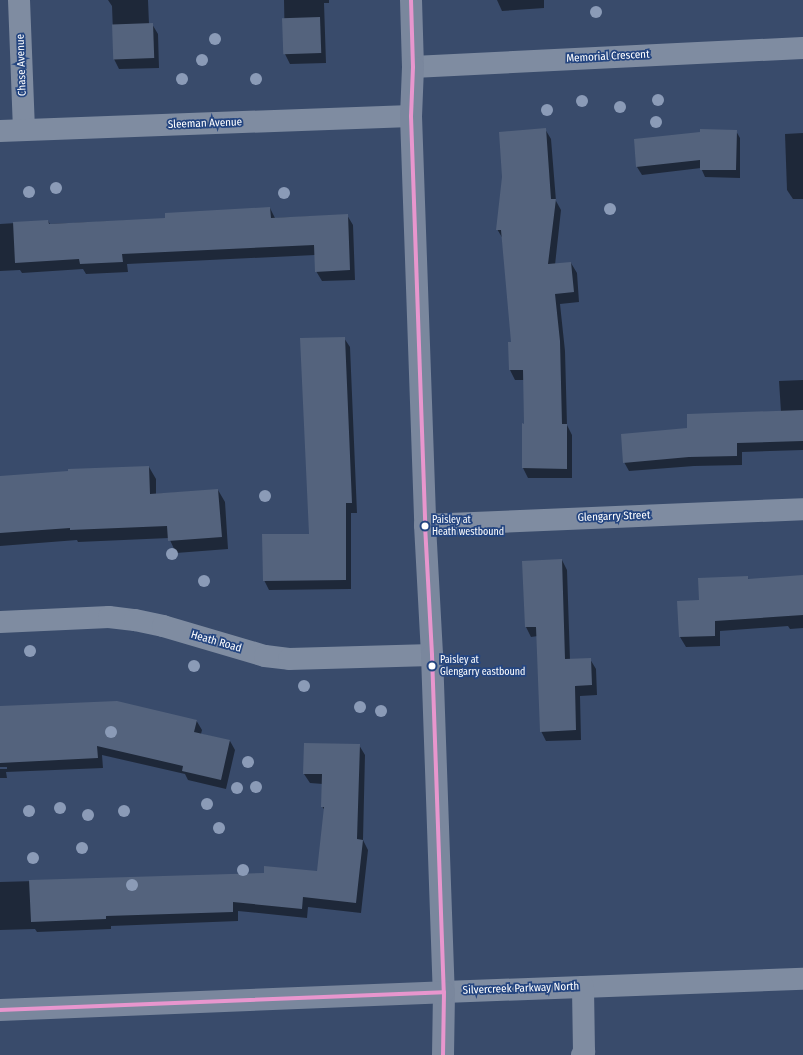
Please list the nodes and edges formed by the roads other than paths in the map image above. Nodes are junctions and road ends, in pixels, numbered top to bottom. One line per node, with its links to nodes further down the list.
1 (19, 0): 6 (street, Chase Avenue)
2 (411, 0): 4 (main road)
3 (803, 48): 4 (street, Memorial Crescent)
4 (413, 67): 5 (main road)
5 (410, 116): 6 (street, Sleeman Avenue); 9 (main road)
6 (24, 130): 7 (street, Sleeman Avenue)
7 (0, 131)
8 (803, 509): 9 (street, Glengarry Street)
9 (425, 525): 11 (main road)
10 (0, 622): 11 (street, Heath Road)
11 (432, 655): 14 (main road)
12 (803, 979): 13 (street, Silvercreek Parkway North)
13 (583, 987): 14 (street, Silvercreek Parkway North); 17 (street)
14 (444, 992): 15 (main road, Silvercreek Parkway North); 16 (main road)
15 (0, 1010)
16 (443, 1055)
17 (582, 1055)

